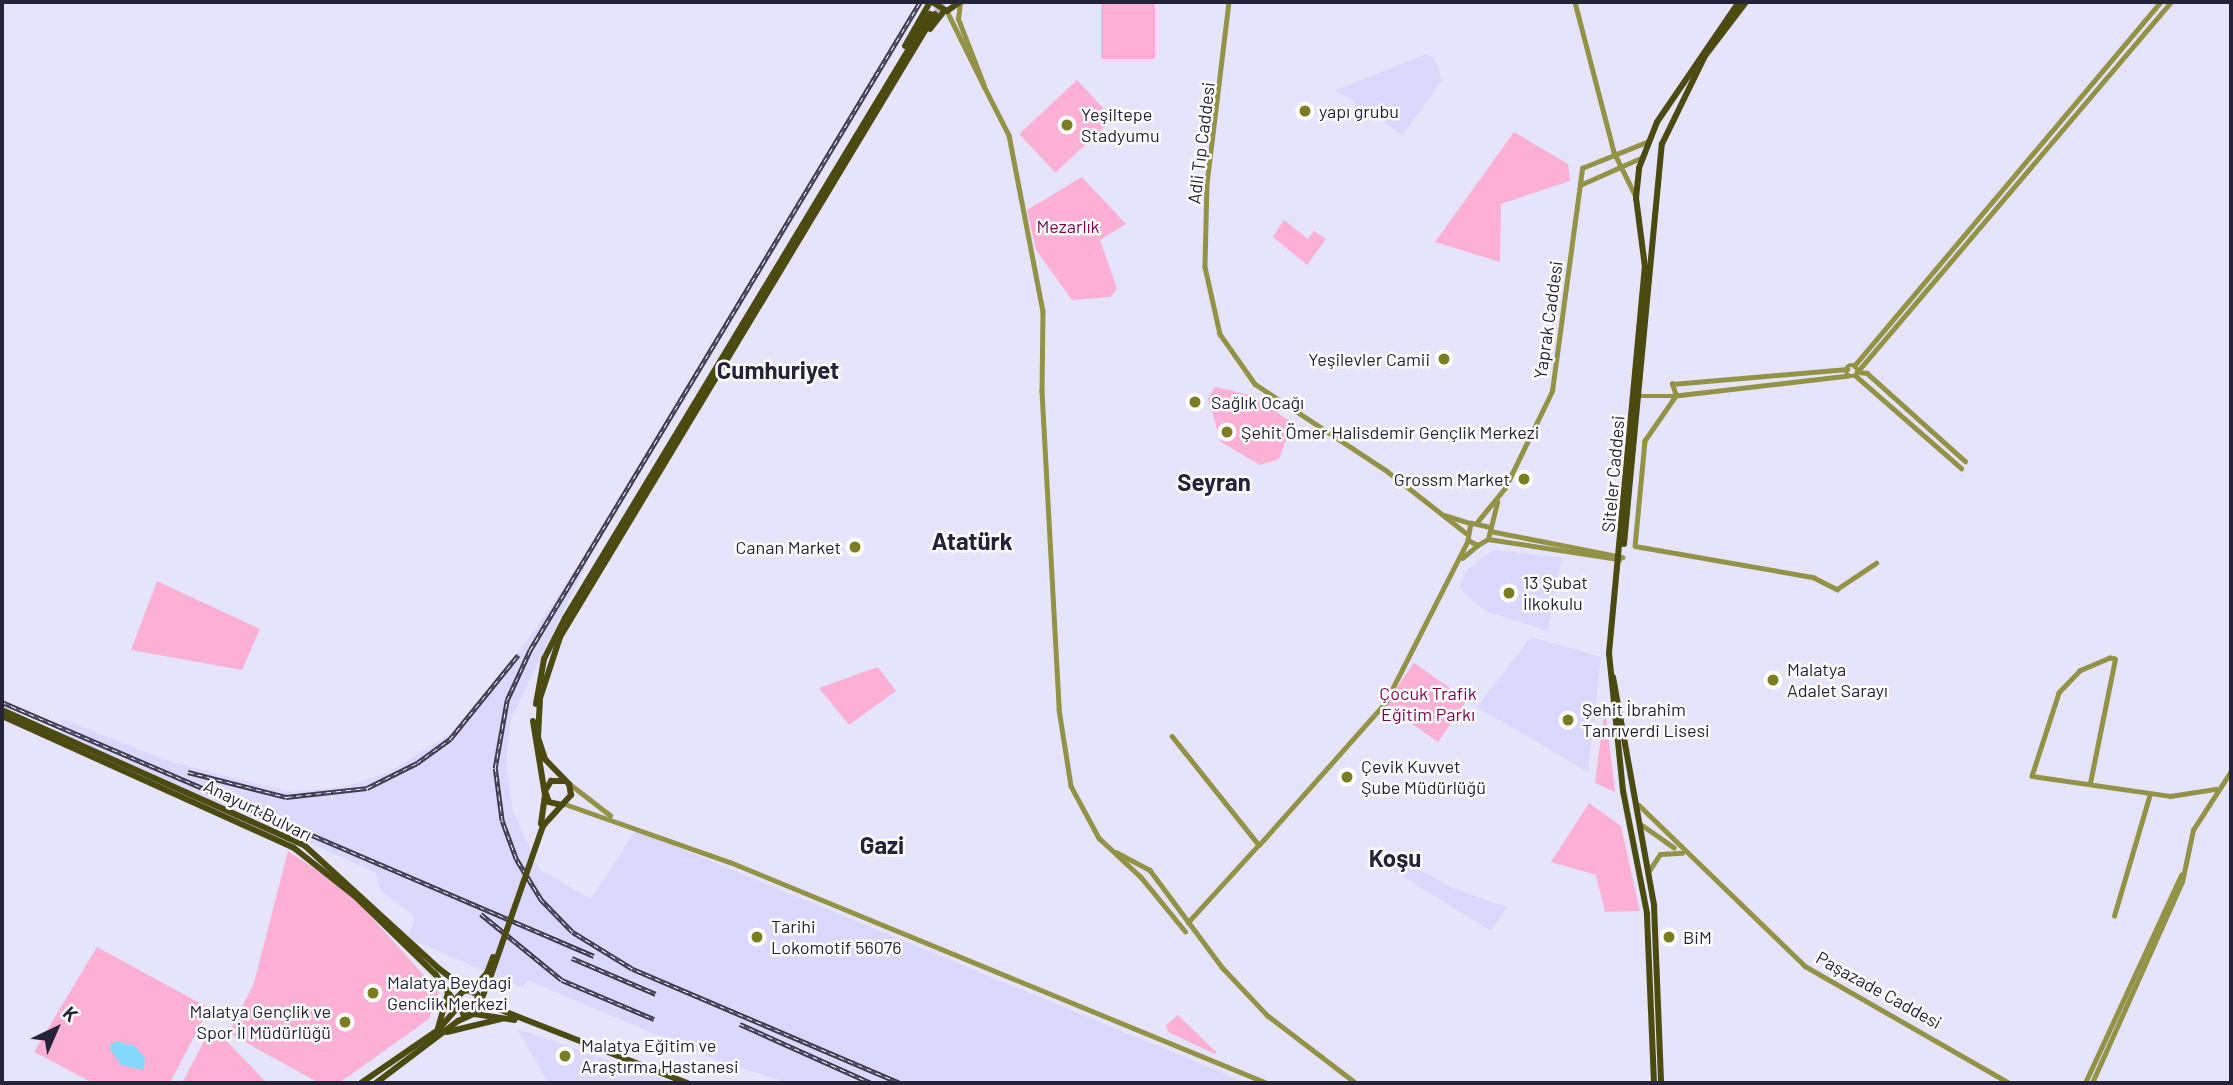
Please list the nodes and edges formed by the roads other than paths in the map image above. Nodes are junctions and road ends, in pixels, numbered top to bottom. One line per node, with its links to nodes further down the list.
1 (931, 2): 9 (main road, bridge); 14 (main road)
2 (960, 2): 9 (main road, bridge); 11 (street)
3 (1229, 2): 29 (street, Adli Tıp Caddesi)
4 (1575, 2): 15 (street)
5 (1739, 2): 12 (main road, Siteler Caddesi)
6 (1746, 2): 13 (main road, Siteler Caddesi)
7 (2161, 2): 22 (street)
8 (2171, 2): 22 (street)
9 (946, 10): 11 (street); 14 (main road)
10 (933, 13): 14 (main road)
11 (968, 45): 57 (street)
12 (1648, 141): 13 (main road); 15 (street, Yaprak Caddesi); 16 (main road, Siteler Caddesi)
13 (1662, 144): 17 (main road, Siteler Caddesi)
14 (851, 147): 44 (main road); 48 (main road)
15 (1614, 152): 18 (street); 19 (street, Yaprak Caddesi)
16 (1644, 156): 17 (main road); 18 (street); 20 (main road, Siteler Caddesi)
17 (1660, 158): 24 (main road, Siteler Caddesi)
18 (1619, 166): 19 (street); 20 (street)
19 (1580, 186): 28 (street, Yaprak Caddesi)
20 (1636, 198): 37 (main road, Siteler Caddesi)
21 (1847, 369): 22 (street); 23 (street); 25 (street)
22 (1856, 371): 23 (street); 26 (street); 27 (street)
23 (1849, 376): 25 (street)
24 (1640, 396): 25 (street); 37 (main road, Siteler Caddesi)
25 (1676, 396): 39 (street)
26 (1965, 461)
27 (1961, 468)
28 (1497, 502): 30 (street, Yaprak Caddesi); 32 (street)
29 (1440, 514): 31 (street, Adli Tıp Caddesi); 33 (street, Adli Tıp Caddesi)
30 (1478, 521): 31 (street); 32 (street)
31 (1471, 523): 33 (street)
32 (1489, 529): 34 (street); 37 (street)
33 (1466, 533): 35 (street)
34 (1488, 539): 36 (street); 37 (street)
35 (1468, 540): 36 (street); 38 (street)
36 (1478, 545): 38 (street)
37 (1620, 558): 49 (main road, Siteler Caddesi); 51 (main road, Siteler Caddesi)
38 (1459, 561): 56 (street)
39 (1876, 563)
40 (2, 710): 66 (main road, Anayurt Bulvarı)
41 (2, 716): 65 (main road, Anayurt Bulvarı)
42 (1172, 736): 56 (street)
43 (2231, 771): 46 (street)
44 (566, 782): 48 (main road); 50 (main road); 52 (street)
45 (2090, 783): 45 (street); 47 (street)
46 (2216, 789): 47 (street); 59 (street)
47 (2150, 794): 61 (street)
48 (545, 795): 50 (main road); 54 (main road)
49 (1625, 801): 51 (main road); 53 (main road, Siteler Caddesi)
50 (565, 804): 52 (street); 54 (main road)
51 (1639, 809): 55 (main road, Siteler Caddesi); 58 (street, Paşazade Caddesi)
52 (613, 818): 77 (street)
53 (1629, 818): 55 (main road); 79 (main road, Siteler Caddesi)
54 (542, 825): 64 (main road, bridge)
55 (1642, 825): 58 (street, Paşazade Caddesi); 60 (main road, Siteler Caddesi)
56 (1259, 845): 62 (street)
57 (1115, 852): 62 (street); 63 (street)
58 (1683, 853): 60 (street); 81 (street, Paşazade Caddesi)
59 (2182, 874): 82 (street); 83 (street)
60 (1647, 875): 80 (main road, Siteler Caddesi)
61 (2114, 916)
62 (1188, 923): 78 (street)
63 (1185, 931)
64 (488, 976): 66 (main road); 67 (main road)
65 (447, 987): 68 (main road, Anayurt Bulvarı); 71 (main road)
66 (467, 990): 67 (main road, Anayurt Bulvarı); 68 (main road)
67 (481, 1000): 69 (main road); 72 (main road, Anayurt Bulvarı)
68 (457, 1006): 69 (main road); 71 (main road)
69 (474, 1014): 70 (main road); 73 (main road)
70 (514, 1020): 72 (main road); 73 (main road)
71 (438, 1030): 74 (main road)
72 (562, 1034): 76 (main road)
73 (433, 1039): 75 (main road)
74 (361, 1083)
75 (376, 1083)
76 (687, 1083)
77 (1267, 1083)
78 (1356, 1083)
79 (1654, 1083)
80 (1661, 1083)
81 (2009, 1083)
82 (2085, 1083)
83 (2092, 1083)

